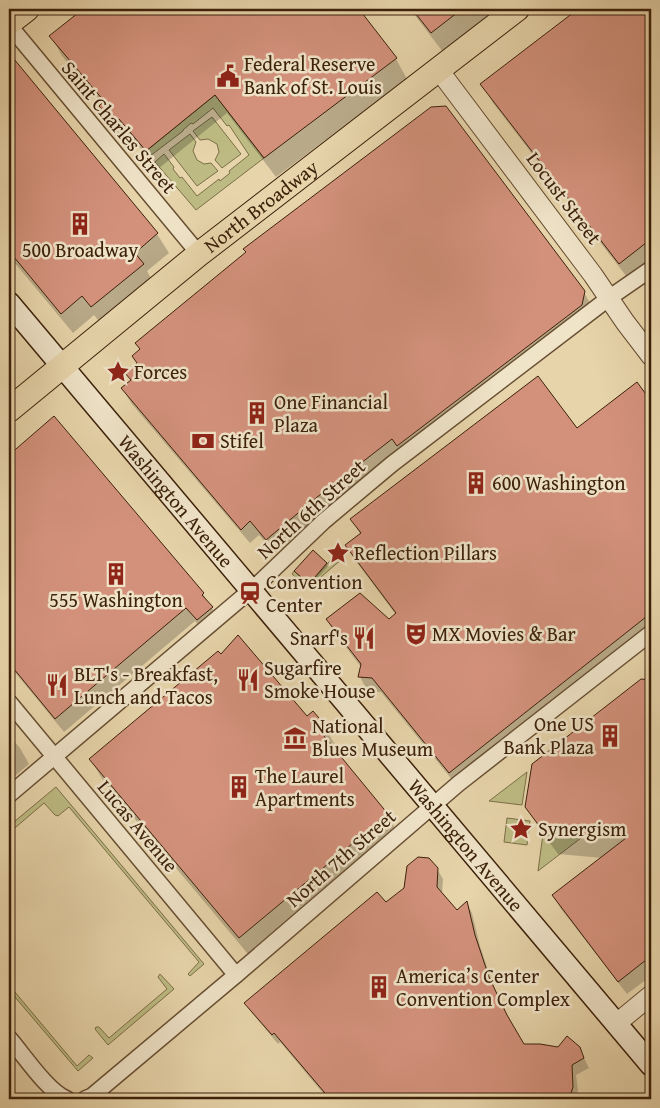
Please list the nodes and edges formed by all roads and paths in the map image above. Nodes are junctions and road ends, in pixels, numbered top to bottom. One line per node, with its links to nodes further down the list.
1 (27, 9): 3 (main road)
2 (517, 9): 4 (main road, North Broadway)
3 (9, 24): 5 (street, Saint Charles Street)
4 (438, 69): 5 (main road, North Broadway); 7 (street, Locust Street)
5 (199, 254): 10 (main road, North Broadway)
6 (651, 269): 7 (street, North 6th Street)
7 (609, 298): 9 (street, Locust Street); 12 (street, North 6th Street)
8 (9, 303): 10 (main road, Washington Avenue)
9 (651, 356)
10 (62, 366): 11 (main road, North Broadway); 12 (main road, Washington Avenue)
11 (9, 410)
12 (250, 590): 15 (street, North 6th Street); 17 (main road, Washington Avenue)
13 (651, 633): 17 (street, North 7th Street)
14 (9, 702): 15 (street, Lucas Avenue)
15 (54, 756): 16 (street, North 6th Street); 18 (street, Lucas Avenue)
16 (9, 794)
17 (433, 806): 18 (street, North 7th Street); 20 (main road, Washington Avenue)
18 (236, 975): 24 (street, North 7th Street)
19 (651, 995): 20 (street)
20 (617, 1024): 22 (main road, Washington Avenue)
21 (9, 1038): 23 (street)
22 (651, 1065)
23 (67, 1099)
24 (85, 1099)

